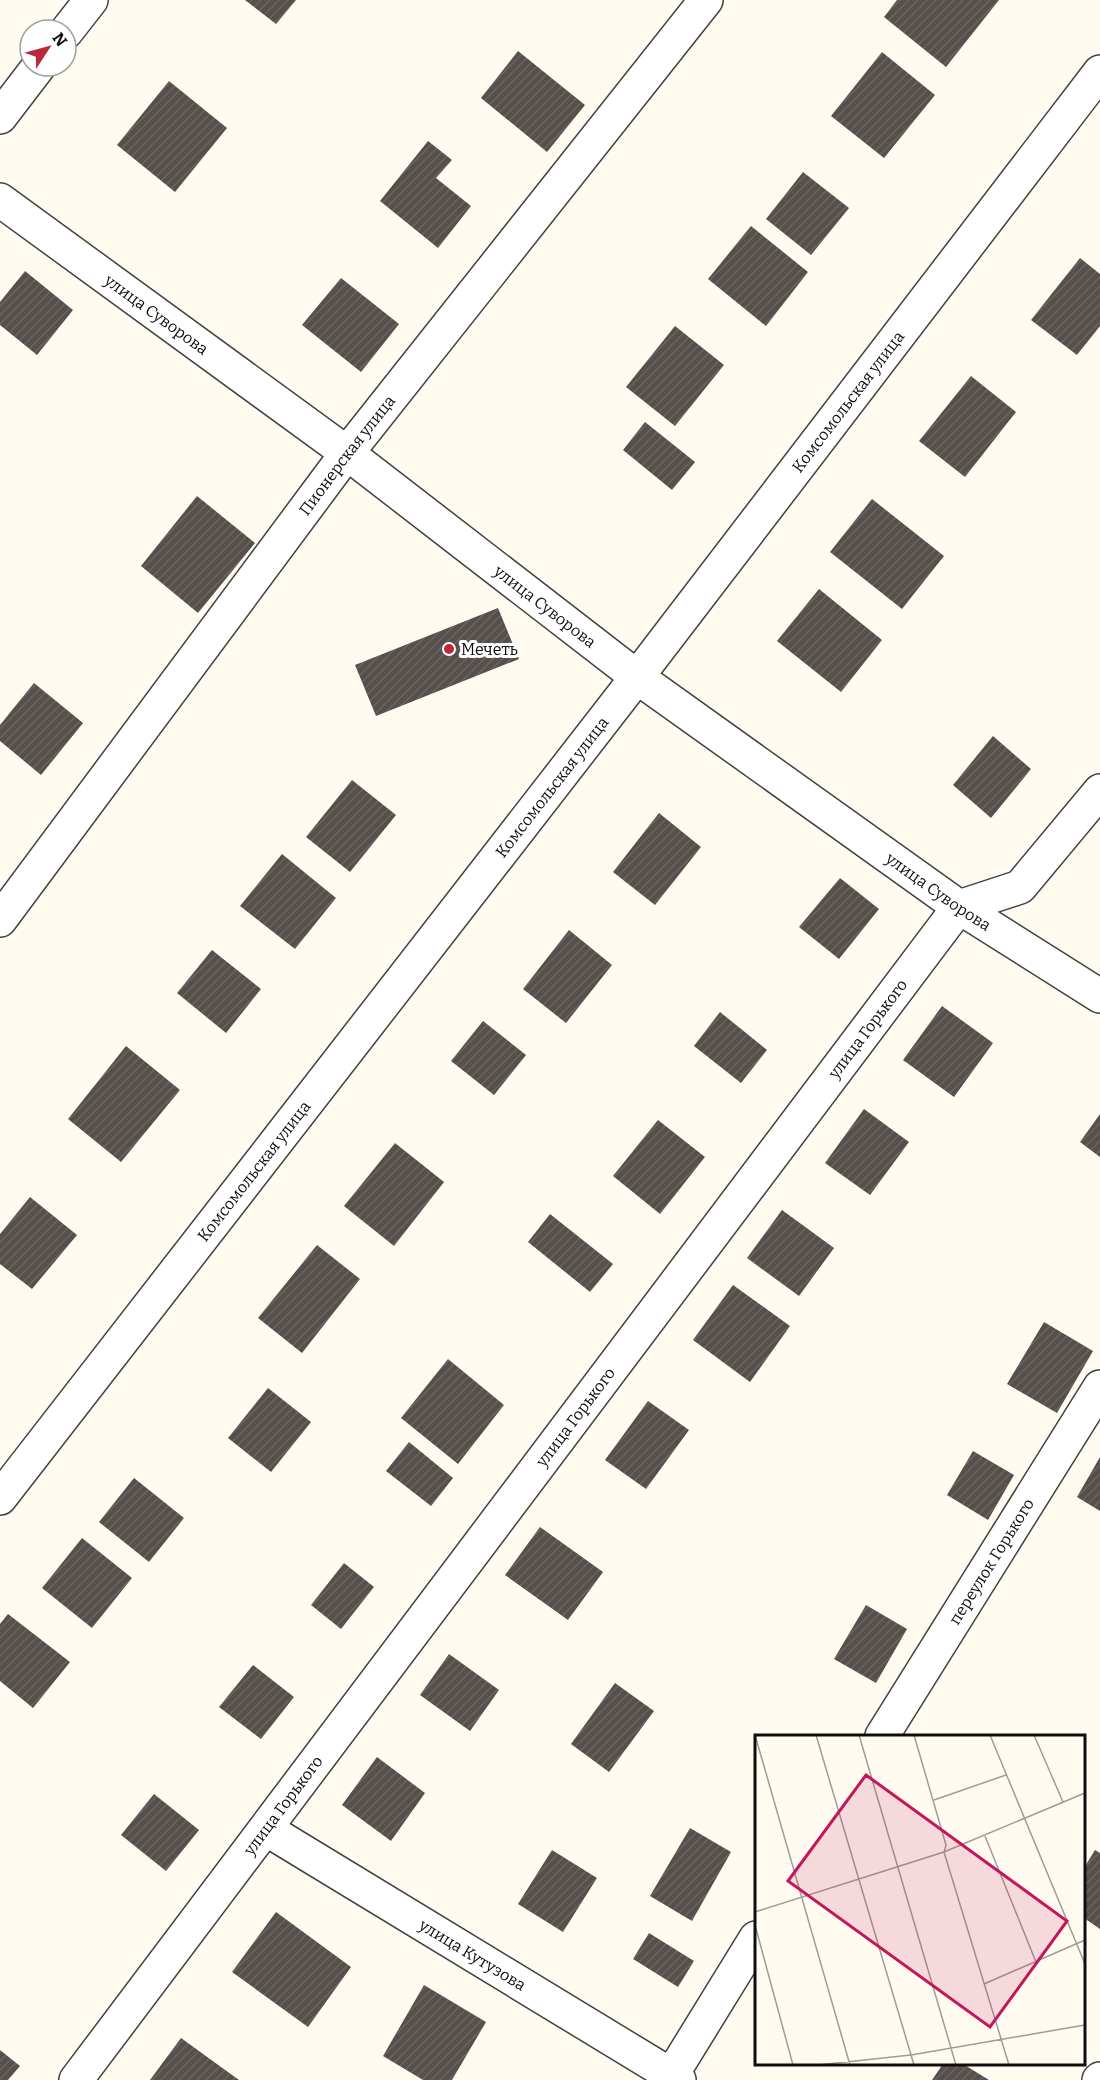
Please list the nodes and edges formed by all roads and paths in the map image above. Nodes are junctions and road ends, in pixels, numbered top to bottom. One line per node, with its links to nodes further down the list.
1 (91, 0): 3 (street)
2 (706, 0): 8 (street, Пионерская улица)
3 (77, 18)
4 (1100, 72): 9 (street, Комсомольская улица)
5 (30, 78): 6 (street)
6 (0, 117)
7 (0, 200): 8 (street, улица Суворова)
8 (347, 453): 9 (street, улица Суворова); 12 (street, Пионерская улица)
9 (637, 677): 11 (street, улица Суворова); 15 (street, Комсомольская улица)
10 (1100, 790): 11 (street)
11 (959, 907): 13 (street, улица Суворова); 17 (street, улица Горького)
12 (0, 920)
13 (1100, 996)
14 (1100, 1387): 16 (street, переулок Горького)
15 (0, 1498)
16 (883, 1735)
17 (266, 1829): 19 (street, улица Кутузова); 20 (street, улица Горького)
18 (755, 1940): 19 (street)
19 (675, 2078)
20 (76, 2080)

